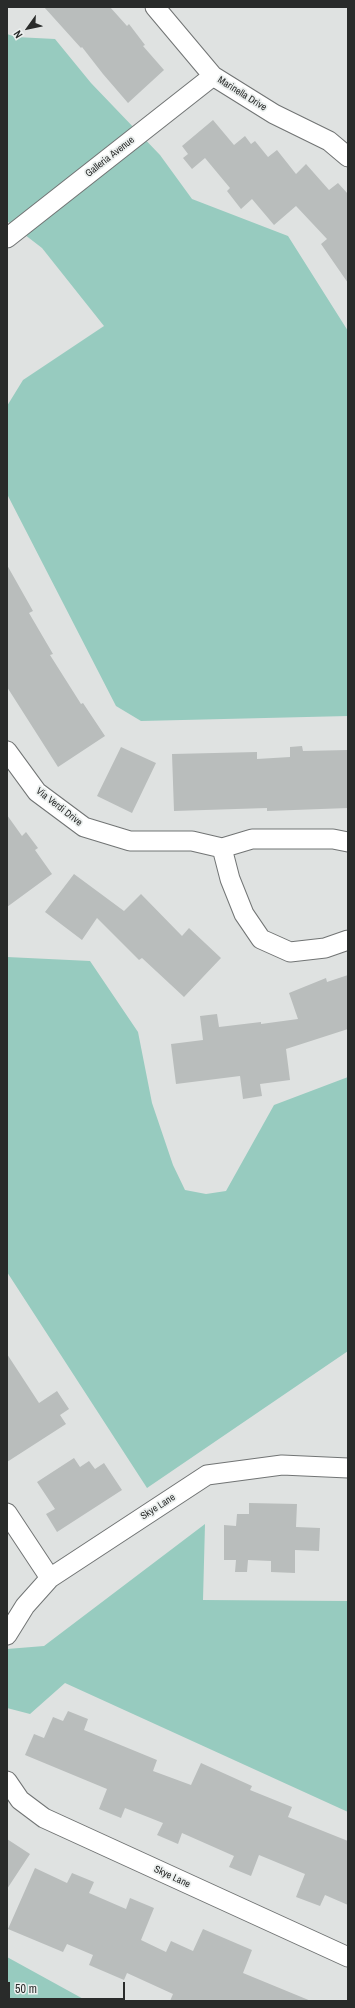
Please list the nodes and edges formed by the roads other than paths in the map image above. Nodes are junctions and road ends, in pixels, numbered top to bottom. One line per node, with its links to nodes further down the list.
1 (155, 7): 2 (street, Marinella Drive)
2 (213, 76): 3 (street, Marinella Drive); 4 (street, Galleria Avenue)
3 (348, 157)
4 (7, 238)
5 (7, 751): 7 (street, Via Verdi Drive)
6 (348, 842): 7 (street, Via Verdi Drive)
7 (222, 848): 8 (street)
8 (348, 940)
9 (348, 1468): 11 (street, Skye Lane)
10 (7, 1513): 11 (street)
11 (50, 1578): 12 (street, Skye Lane)
12 (7, 1635)
13 (7, 1781): 14 (street, Skye Lane)
14 (348, 1957)

